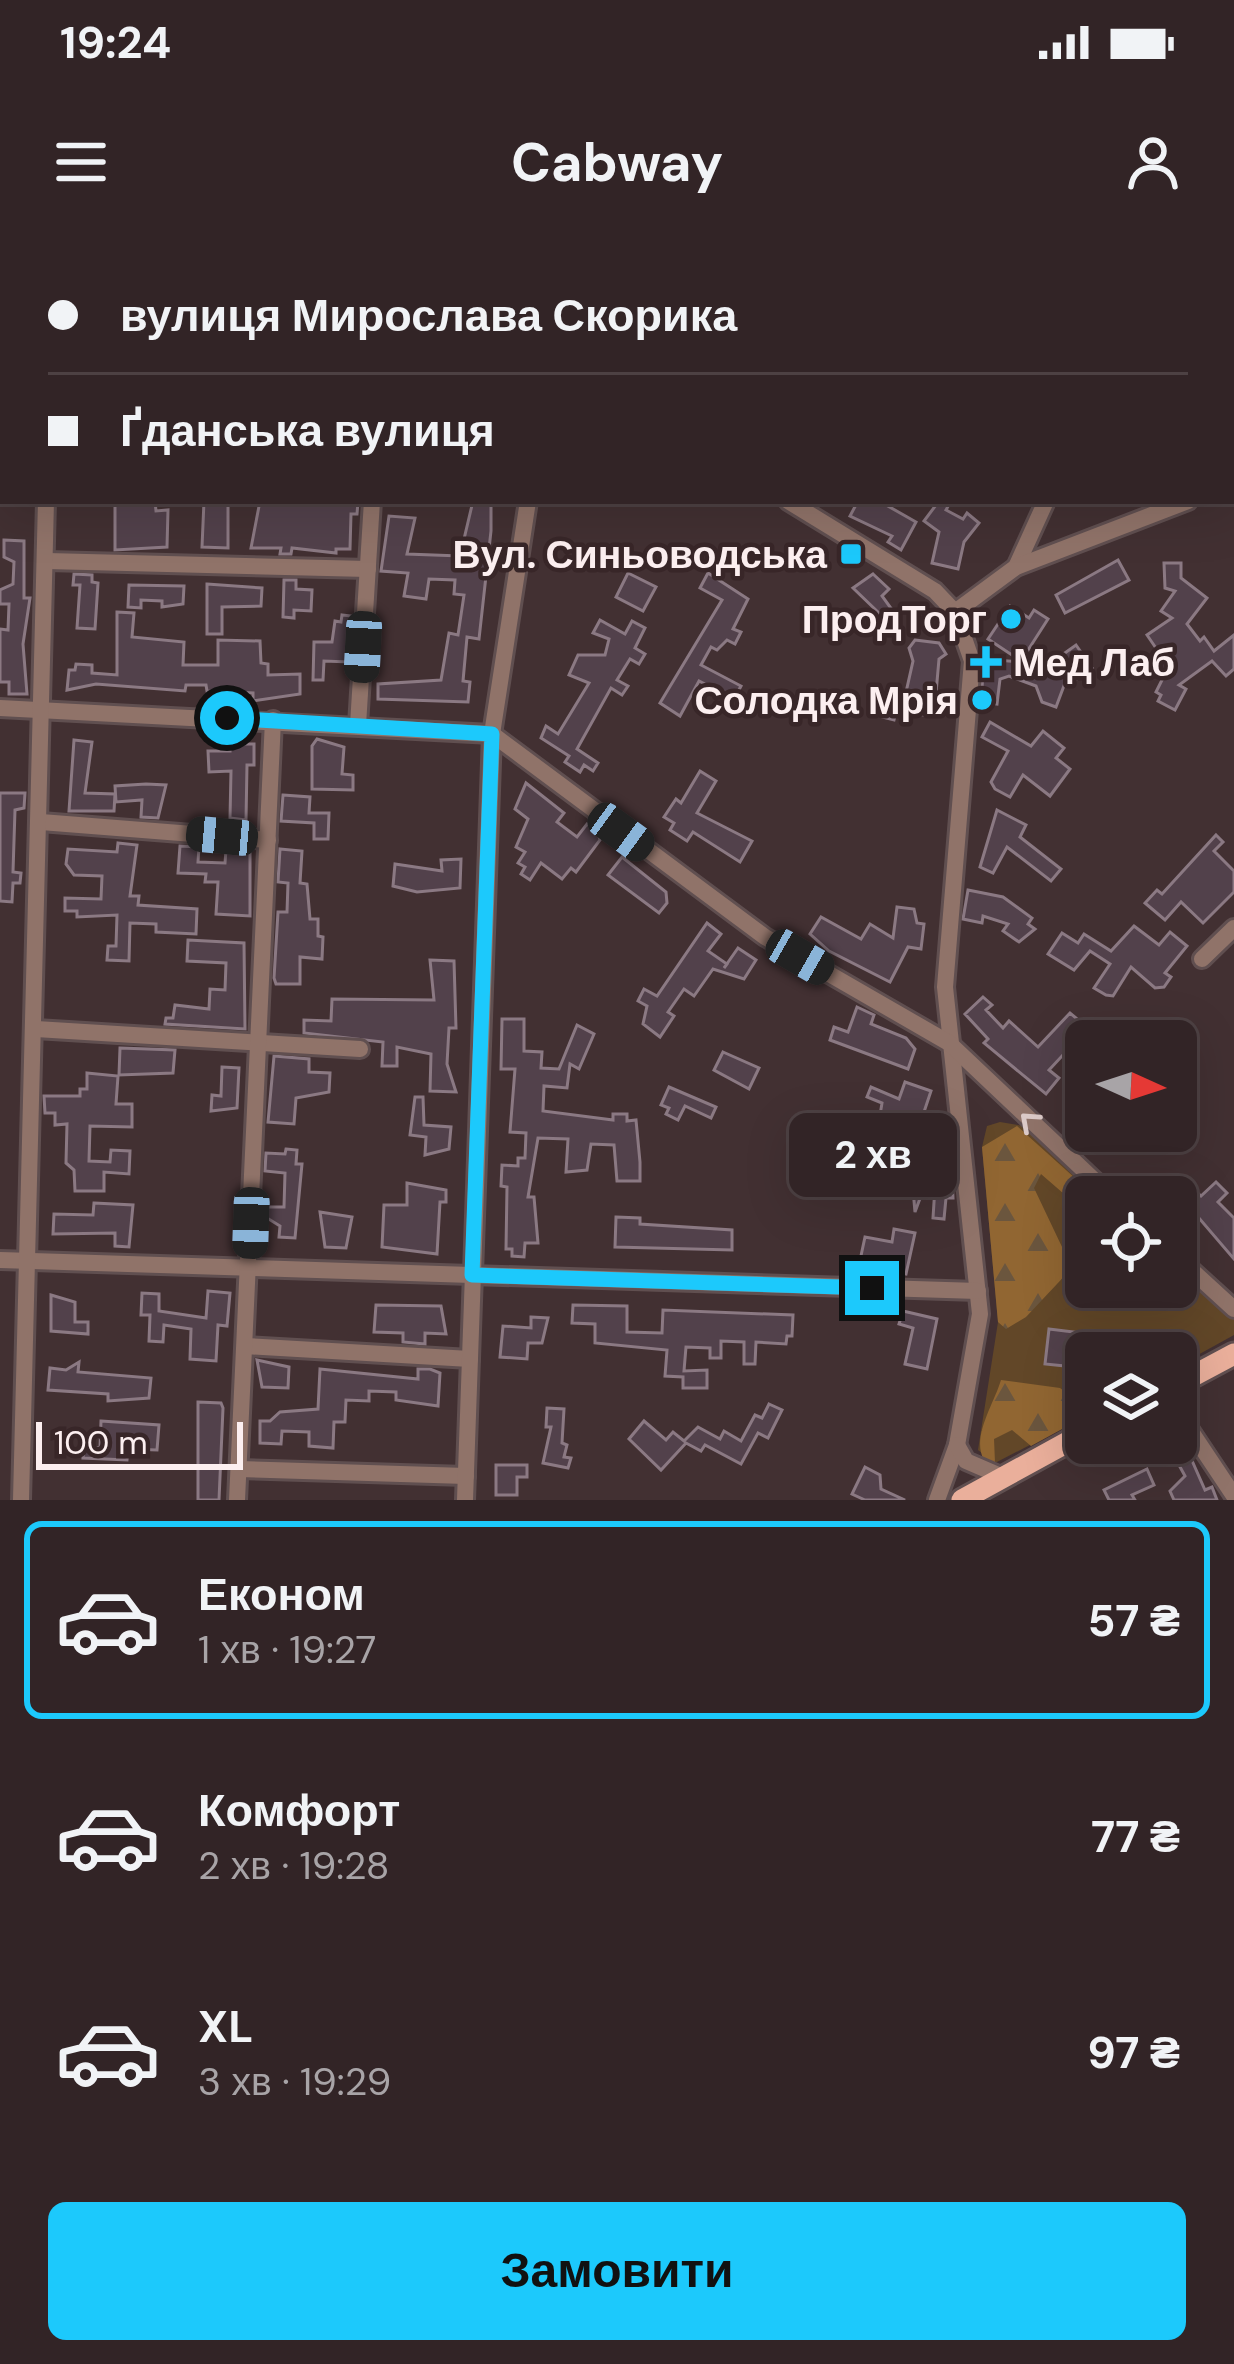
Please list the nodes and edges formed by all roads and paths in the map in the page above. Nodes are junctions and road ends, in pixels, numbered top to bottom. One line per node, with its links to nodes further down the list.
1 (46, 504): 7 (street)
2 (372, 504): 9 (street)
3 (528, 504): 15 (street)
4 (793, 504): 10 (street)
5 (1045, 504): 8 (street)
6 (1180, 504): 8 (street)
7 (47, 561): 9 (street); 11 (street)
8 (1016, 567): 10 (street)
9 (368, 569): 14 (street)
10 (955, 612): 21 (street)
11 (44, 707): 12 (street); 13 (street); 16 (street)
12 (0, 708)
13 (273, 720): 14 (street); 17 (street)
14 (358, 725): 15 (street)
15 (492, 734): 21 (street); 28 (street)
16 (41, 822): 17 (street); 20 (street)
17 (268, 840): 22 (street)
18 (1234, 928): 19 (street)
19 (1202, 959)
20 (36, 1029): 22 (street); 26 (street)
21 (949, 1043): 24 (street, one-way to 21); 30 (street)
22 (258, 1046): 23 (street); 27 (street)
23 (360, 1049)
24 (1090, 1176)
25 (0, 1260): 26 (street)
26 (29, 1262): 27 (street); 43 (street)
27 (249, 1267): 28 (street); 32 (street)
28 (472, 1275): 30 (street); 34 (street)
29 (1197, 1275): 31 (street)
30 (978, 1291): 38 (street)
31 (1234, 1309)
32 (245, 1346): 34 (street); 39 (street)
33 (1234, 1354): 35 (main road)
34 (470, 1359): 40 (street)
35 (1197, 1373)
36 (1197, 1440): 42 (street)
37 (1065, 1443): 41 (main road)
38 (957, 1445): 41 (street); 46 (street)
39 (238, 1469): 40 (street); 44 (street)
40 (466, 1476): 45 (street)
41 (1003, 1477): 47 (main road)
42 (1234, 1496)
43 (20, 1500)
44 (237, 1500)
45 (465, 1500)
46 (937, 1500)
47 (962, 1500)

